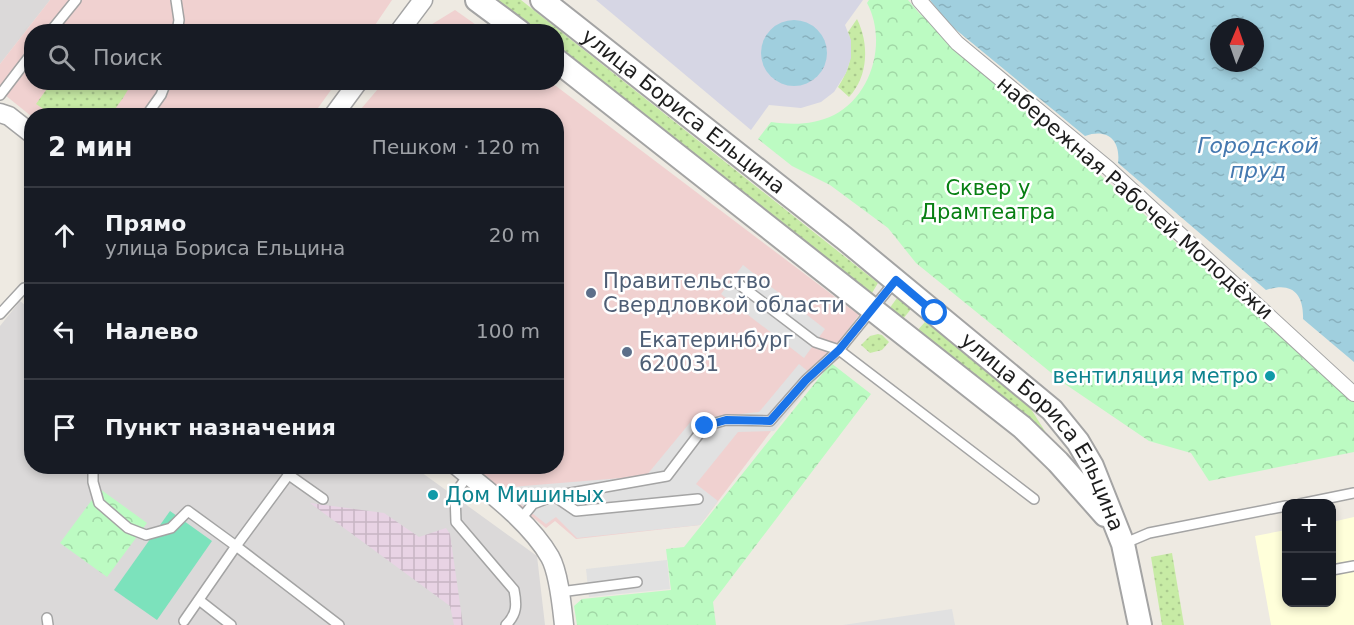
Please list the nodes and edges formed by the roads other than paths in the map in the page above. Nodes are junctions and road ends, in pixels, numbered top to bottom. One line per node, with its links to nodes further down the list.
1 (76, 0): 7 (lane)
2 (176, 0): 8 (lane)
3 (423, 0): 9 (street)
4 (477, 0): 10 (street)
5 (542, 0): 20 (street, улица Бориса Ельцина)
6 (919, 0): 26 (street, набережная Рабочей Молодёжи)
7 (56, 24)
8 (178, 24)
9 (405, 24)
10 (509, 24)
11 (24, 64): 15 (lane)
12 (564, 66): 23 (street, улица Бориса Ельцина)
13 (163, 90): 16 (lane)
14 (352, 90): 17 (street)
15 (0, 95)
16 (152, 108)
17 (339, 108)
18 (0, 113): 19 (street)
19 (24, 128)
20 (896, 280): 23 (lane); 40 (street, улица Бориса Ельцина)
21 (736, 282): 25 (lane)
22 (24, 288): 24 (lane)
23 (873, 309): 25 (lane); 40 (street, улица Бориса Ельцина)
24 (0, 314)
25 (839, 350): 33 (lane); 36 (lane)
26 (1354, 393)
27 (93, 474): 41 (lane)
28 (290, 474): 41 (lane)
29 (295, 474): 34 (lane)
30 (461, 474): 50 (lane)
31 (466, 474): 39 (street)
32 (1354, 493): 37 (lane)
33 (554, 496): 35 (lane); 39 (lane)
34 (323, 499)
35 (698, 499)
36 (1034, 499)
37 (1325, 499)
38 (1282, 507): 40 (lane)
39 (520, 520): 45 (street)
40 (1119, 534): 52 (street)
41 (236, 546): 46 (lane); 49 (lane)
42 (1354, 566): 43 (lane)
43 (1336, 569)
44 (637, 582): 45 (lane)
45 (560, 592): 51 (street)
46 (199, 600): 47 (lane); 48 (lane)
47 (184, 621)
48 (231, 625)
49 (339, 625)
50 (506, 625)
51 (564, 625)
52 (1140, 625)

